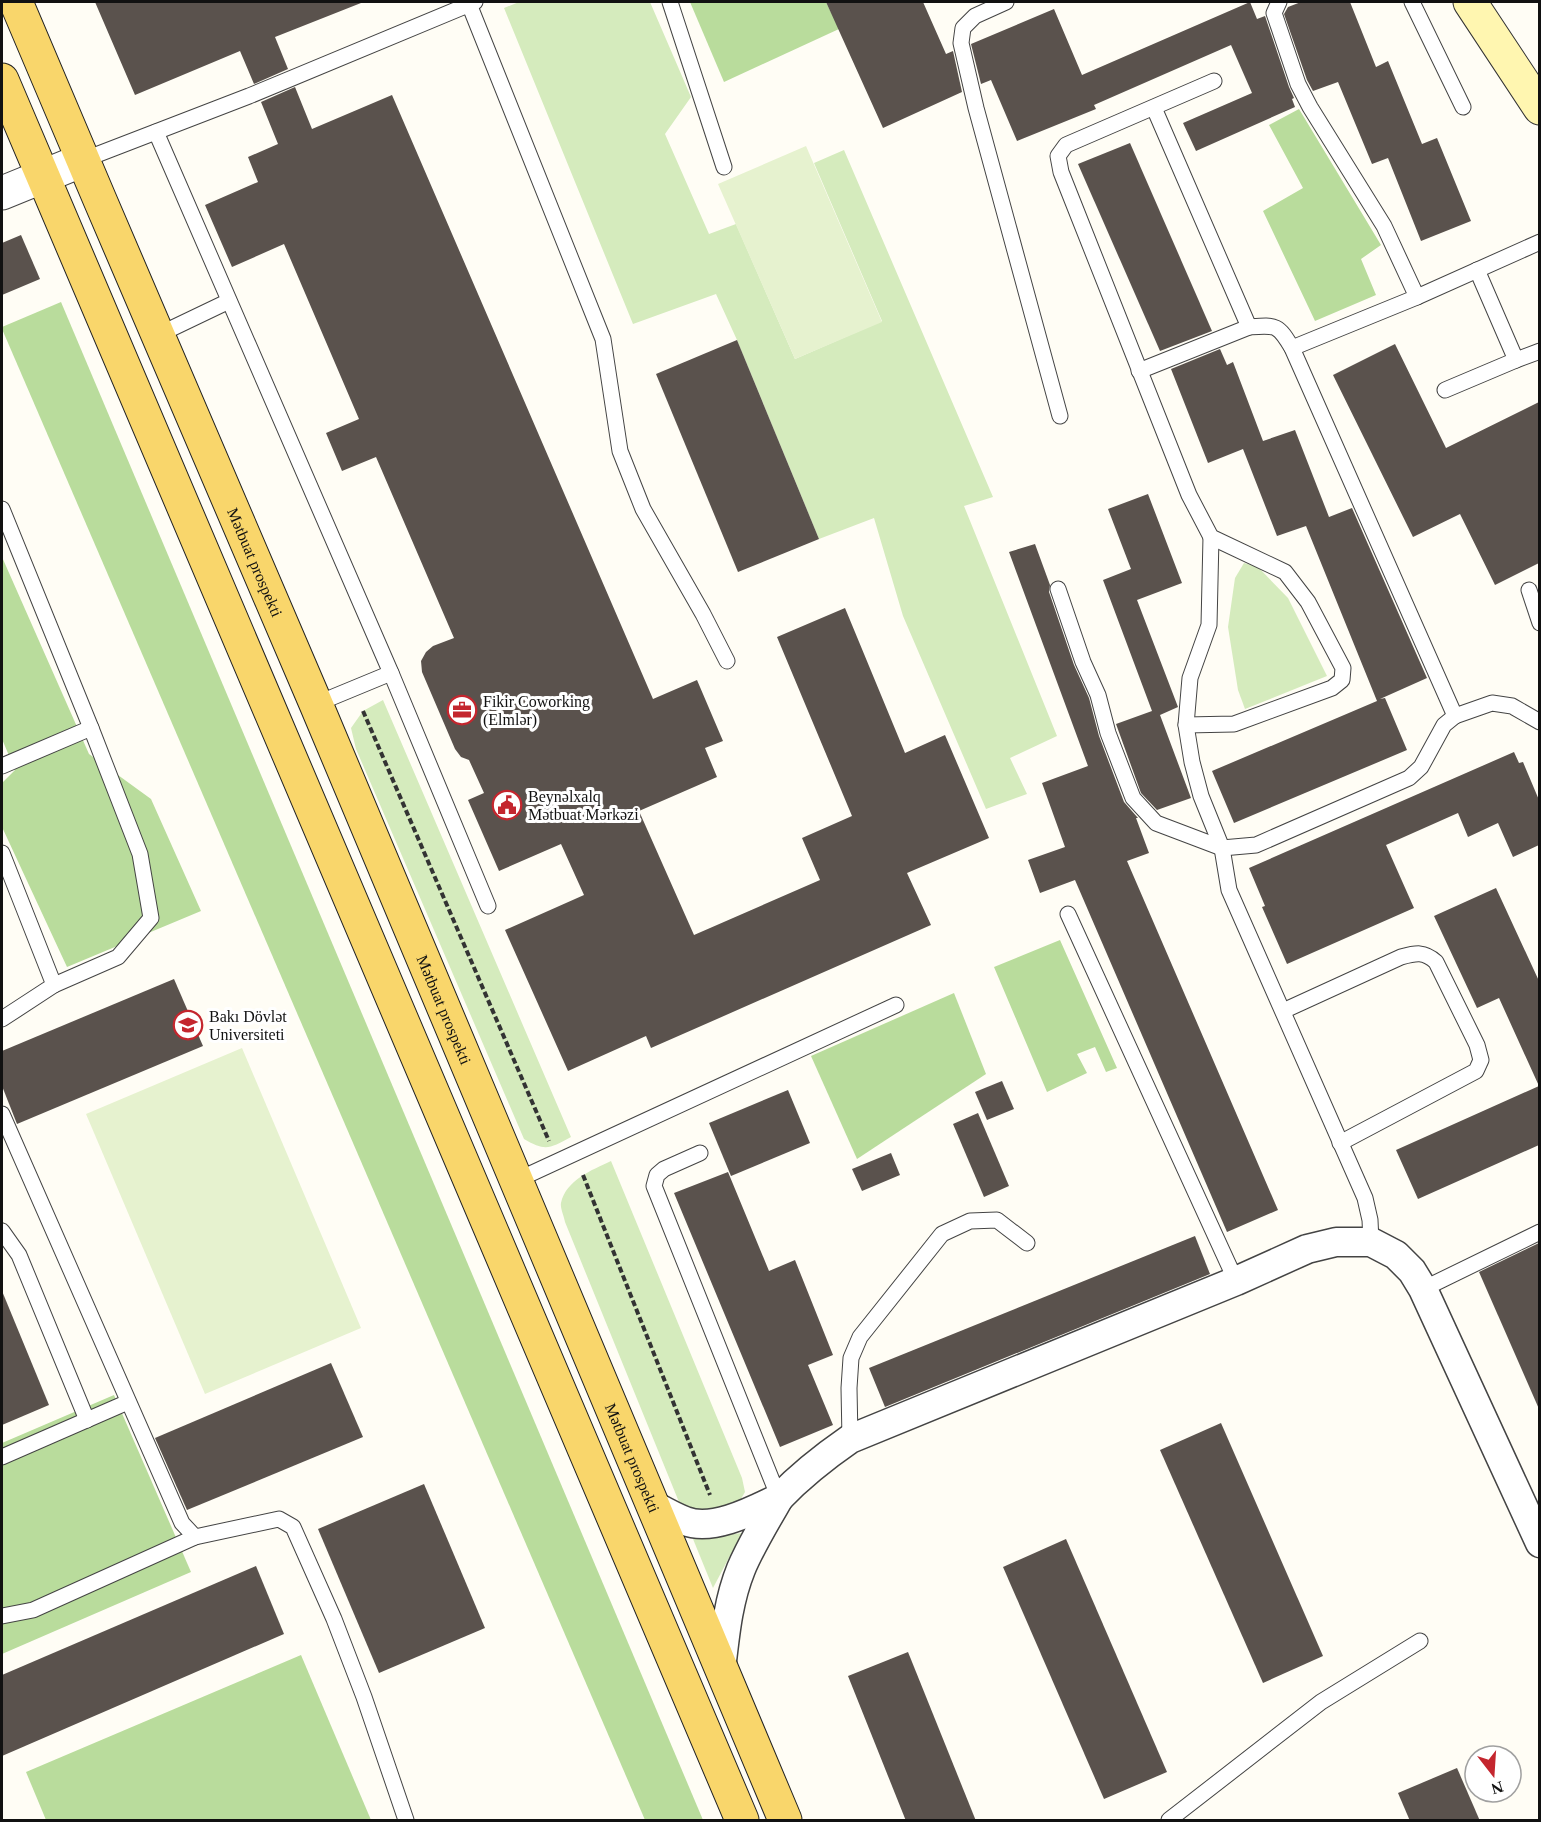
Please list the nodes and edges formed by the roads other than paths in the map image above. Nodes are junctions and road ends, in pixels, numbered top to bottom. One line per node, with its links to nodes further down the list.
1 (16, 2): 14 (main road, Mətbuat prospekti)
2 (670, 2): 15 (lane)
3 (1006, 2): 29 (lane)
4 (1280, 2): 20 (lane)
5 (1412, 2): 10 (lane)
6 (1470, 2): 12 (main road)
7 (472, 3): 13 (lane); 35 (lane)
8 (2, 80): 16 (main road)
9 (1214, 81): 11 (lane)
10 (1463, 107)
11 (1154, 108): 22 (lane); 27 (lane)
12 (1539, 108)
13 (156, 132): 14 (lane); 21 (lane)
14 (83, 160): 16 (street); 23 (main road, Mətbuat prospekti)
15 (724, 167)
16 (42, 177): 17 (street); 73 (main road)
17 (2, 193)
18 (1539, 242): 19 (lane)
19 (1478, 270): 20 (lane); 26 (lane)
20 (1418, 297): 24 (lane)
21 (229, 301): 23 (lane); 36 (lane)
22 (1248, 327): 24 (lane); 27 (lane)
23 (158, 334): 37 (main road, Mətbuat prospekti)
24 (1292, 348): 38 (lane)
25 (1539, 351): 26 (lane)
26 (1516, 360): 28 (lane)
27 (1139, 371): 31 (lane)
28 (1445, 390)
29 (1060, 416)
30 (2, 509): 41 (lane)
31 (1211, 537): 40 (lane); 40 (lane)
32 (1058, 589): 43 (lane)
33 (1529, 590): 34 (lane)
34 (1539, 623)
35 (727, 661)
36 (391, 672): 37 (lane); 45 (lane)
37 (316, 704): 54 (main road, Mətbuat prospekti)
38 (1455, 716): 39 (lane); 43 (lane)
39 (1539, 722)
40 (1186, 725): 43 (lane)
41 (91, 728): 42 (lane); 47 (lane)
42 (3, 763)
43 (1222, 848): 49 (lane)
44 (2, 853): 47 (lane)
45 (488, 906)
46 (1068, 914): 59 (lane)
47 (54, 985): 50 (lane)
48 (896, 1005): 54 (lane)
49 (1282, 1011): 52 (lane); 52 (lane)
50 (2, 1019)
51 (2, 1114): 61 (lane)
52 (1340, 1143): 57 (lane)
53 (700, 1153): 65 (lane)
54 (515, 1181): 66 (main road, Mətbuat prospekti)
55 (2, 1231): 62 (lane)
56 (1539, 1232): 60 (lane)
57 (1371, 1242): 59 (street); 60 (street)
58 (1027, 1243): 63 (lane)
59 (1236, 1281): 63 (street)
60 (1423, 1289): 68 (street)
61 (128, 1402): 62 (lane); 67 (lane)
62 (87, 1420): 64 (lane)
63 (850, 1439): 65 (street)
64 (2, 1457)
65 (779, 1498): 66 (street); 71 (street)
66 (651, 1504): 71 (main road, Mətbuat prospekti)
67 (195, 1537): 69 (lane); 72 (lane)
68 (1539, 1543)
69 (2, 1616)
70 (1420, 1641): 75 (lane)
71 (721, 1670): 74 (main road, Mətbuat prospekti)
72 (406, 1821)
73 (742, 1821)
74 (784, 1821)
75 (1169, 1821)

